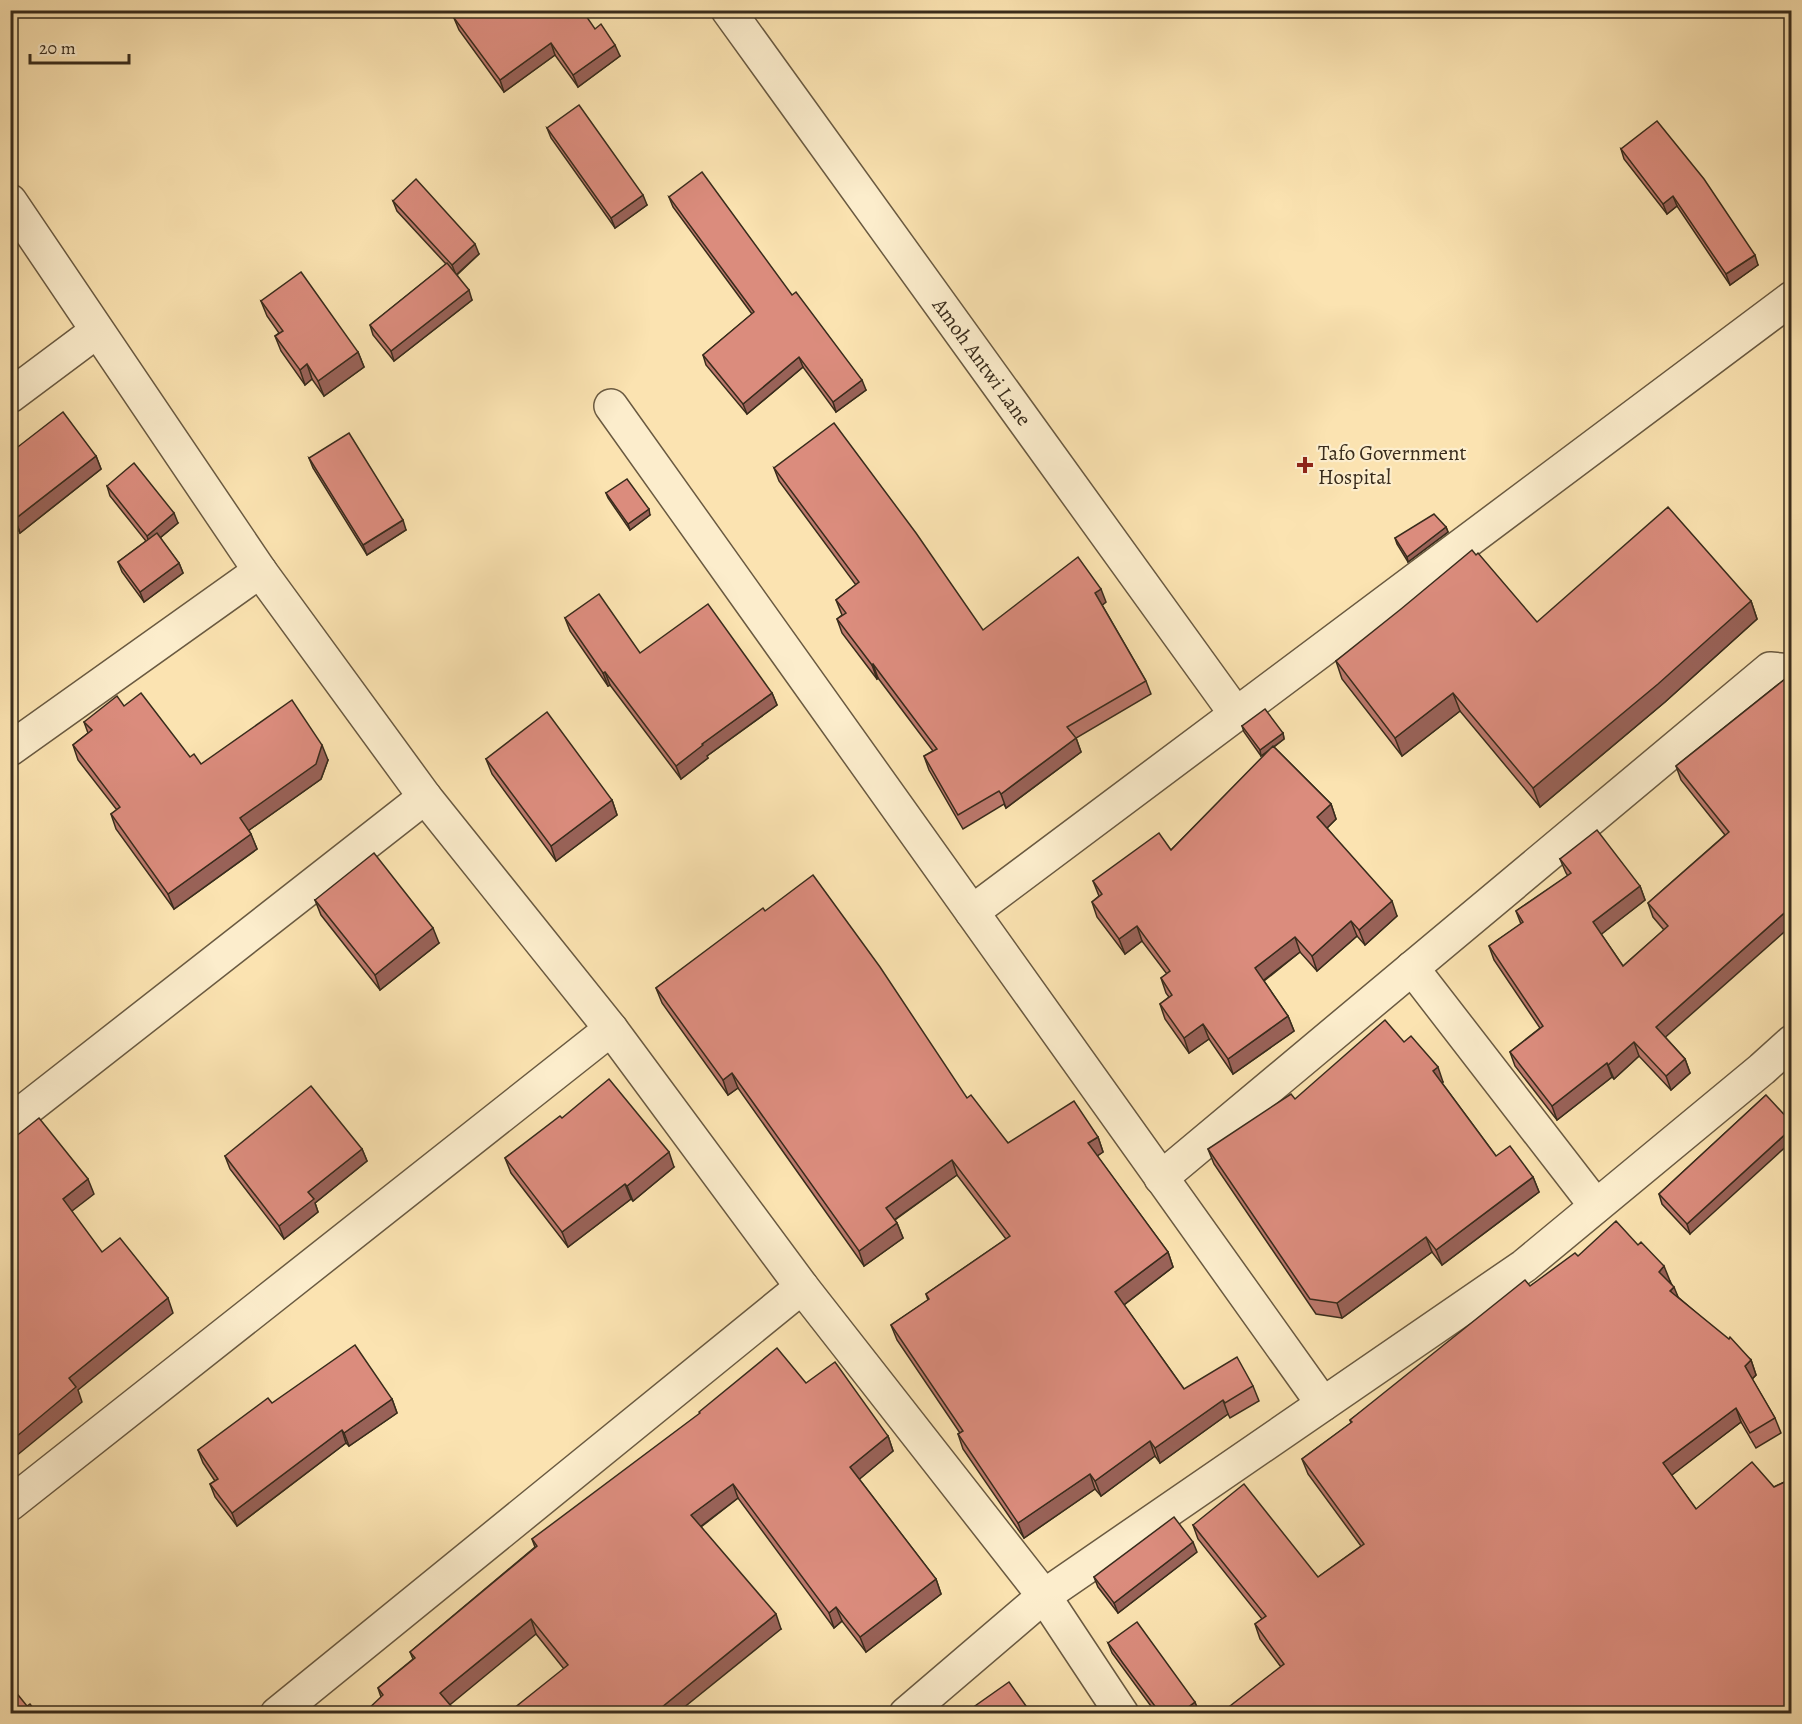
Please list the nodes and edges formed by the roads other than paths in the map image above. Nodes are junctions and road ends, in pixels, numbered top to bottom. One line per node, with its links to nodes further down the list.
1 (728, 10): 9 (street, Amoh Antwi Lane)
2 (10, 201): 4 (street)
3 (1791, 298): 9 (street)
4 (97, 331): 5 (street); 7 (street)
5 (10, 396)
6 (611, 406): 12 (street)
7 (260, 571): 10 (street); 11 (street)
8 (1791, 670): 13 (street)
9 (1236, 714): 12 (street)
10 (10, 749)
11 (425, 797): 14 (street); 16 (street)
12 (972, 912): 17 (street)
13 (1412, 968): 17 (street); 18 (street)
14 (611, 1029): 19 (street); 21 (street)
15 (1791, 1042): 18 (street)
16 (10, 1122)
17 (1161, 1178): 20 (street)
18 (1596, 1206): 20 (street)
19 (802, 1287): 22 (street); 23 (street)
20 (1323, 1404): 22 (street)
21 (10, 1504)
22 (1044, 1596): 24 (street); 25 (street)
23 (277, 1713)
24 (906, 1713)
25 (1122, 1713)

